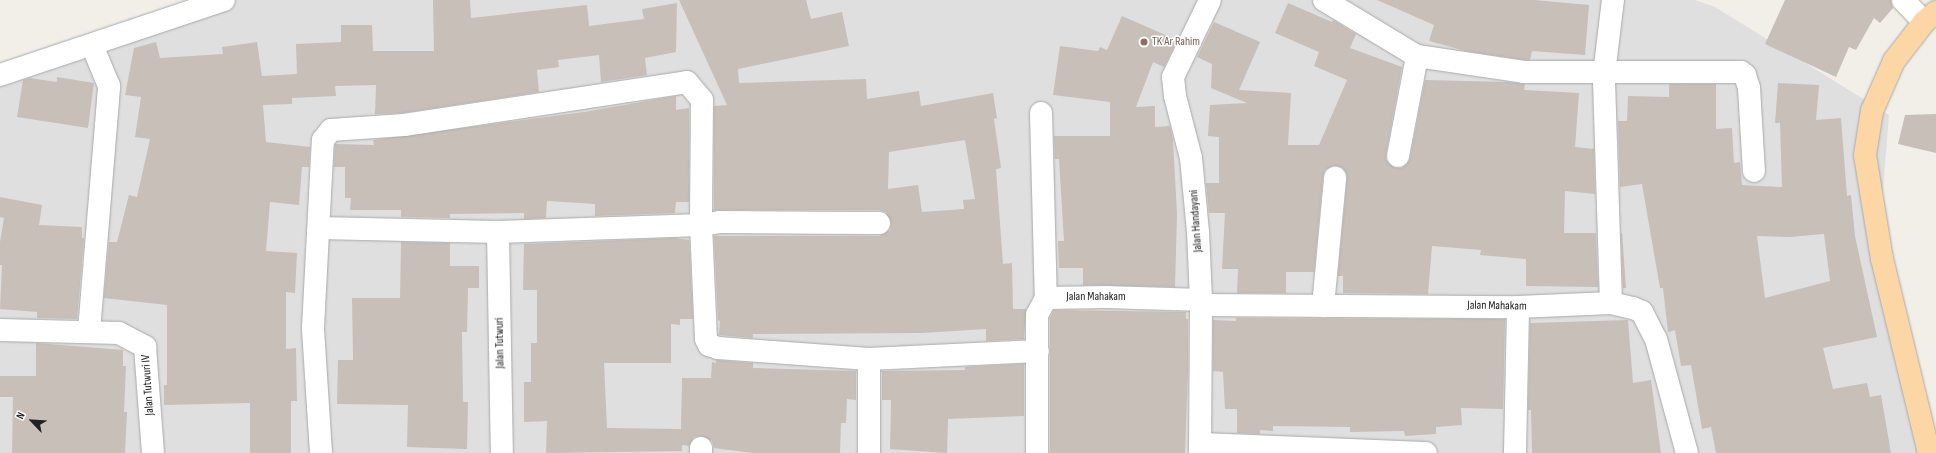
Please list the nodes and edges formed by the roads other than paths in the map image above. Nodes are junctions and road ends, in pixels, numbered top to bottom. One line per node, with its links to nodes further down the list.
1 (224, 0): 7 (street)
2 (1210, 0): 20 (street, Jalan Handayani)
3 (1324, 0): 8 (street)
4 (1613, 0): 9 (street)
5 (1903, 0): 6 (street)
6 (1930, 17): 37 (main road)
7 (92, 45): 10 (street); 25 (street)
8 (1417, 56): 9 (street); 12 (street)
9 (1604, 74): 13 (street); 21 (street)
10 (0, 75)
11 (1041, 113): 19 (street)
12 (1398, 156)
13 (1754, 171)
14 (1335, 178): 22 (street)
15 (879, 223): 16 (street)
16 (701, 225): 17 (street); 18 (street); 27 (street)
17 (319, 228): 18 (street); 30 (street)
18 (498, 232): 31 (street, Jalan Tutwuri)
19 (1046, 298): 20 (street, Jalan Mahakam); 26 (street)
20 (1201, 302): 22 (street, Jalan Mahakam); 28 (street, Jalan Handayani)
21 (1612, 303): 23 (street, Jalan Mahakam); 36 (street, Jalan Mahakam)
22 (1323, 306): 23 (street, Jalan Mahakam)
23 (1518, 307): 35 (street)
24 (0, 330): 25 (street)
25 (89, 331): 29 (street, Jalan Tutwuri IV)
26 (1038, 351): 27 (street); 33 (street)
27 (869, 360): 32 (street)
28 (1200, 449): 34 (street)
29 (153, 453)
30 (320, 453)
31 (502, 453)
32 (869, 453)
33 (1037, 453)
34 (1426, 453)
35 (1515, 453)
36 (1687, 453)
37 (1929, 453)

